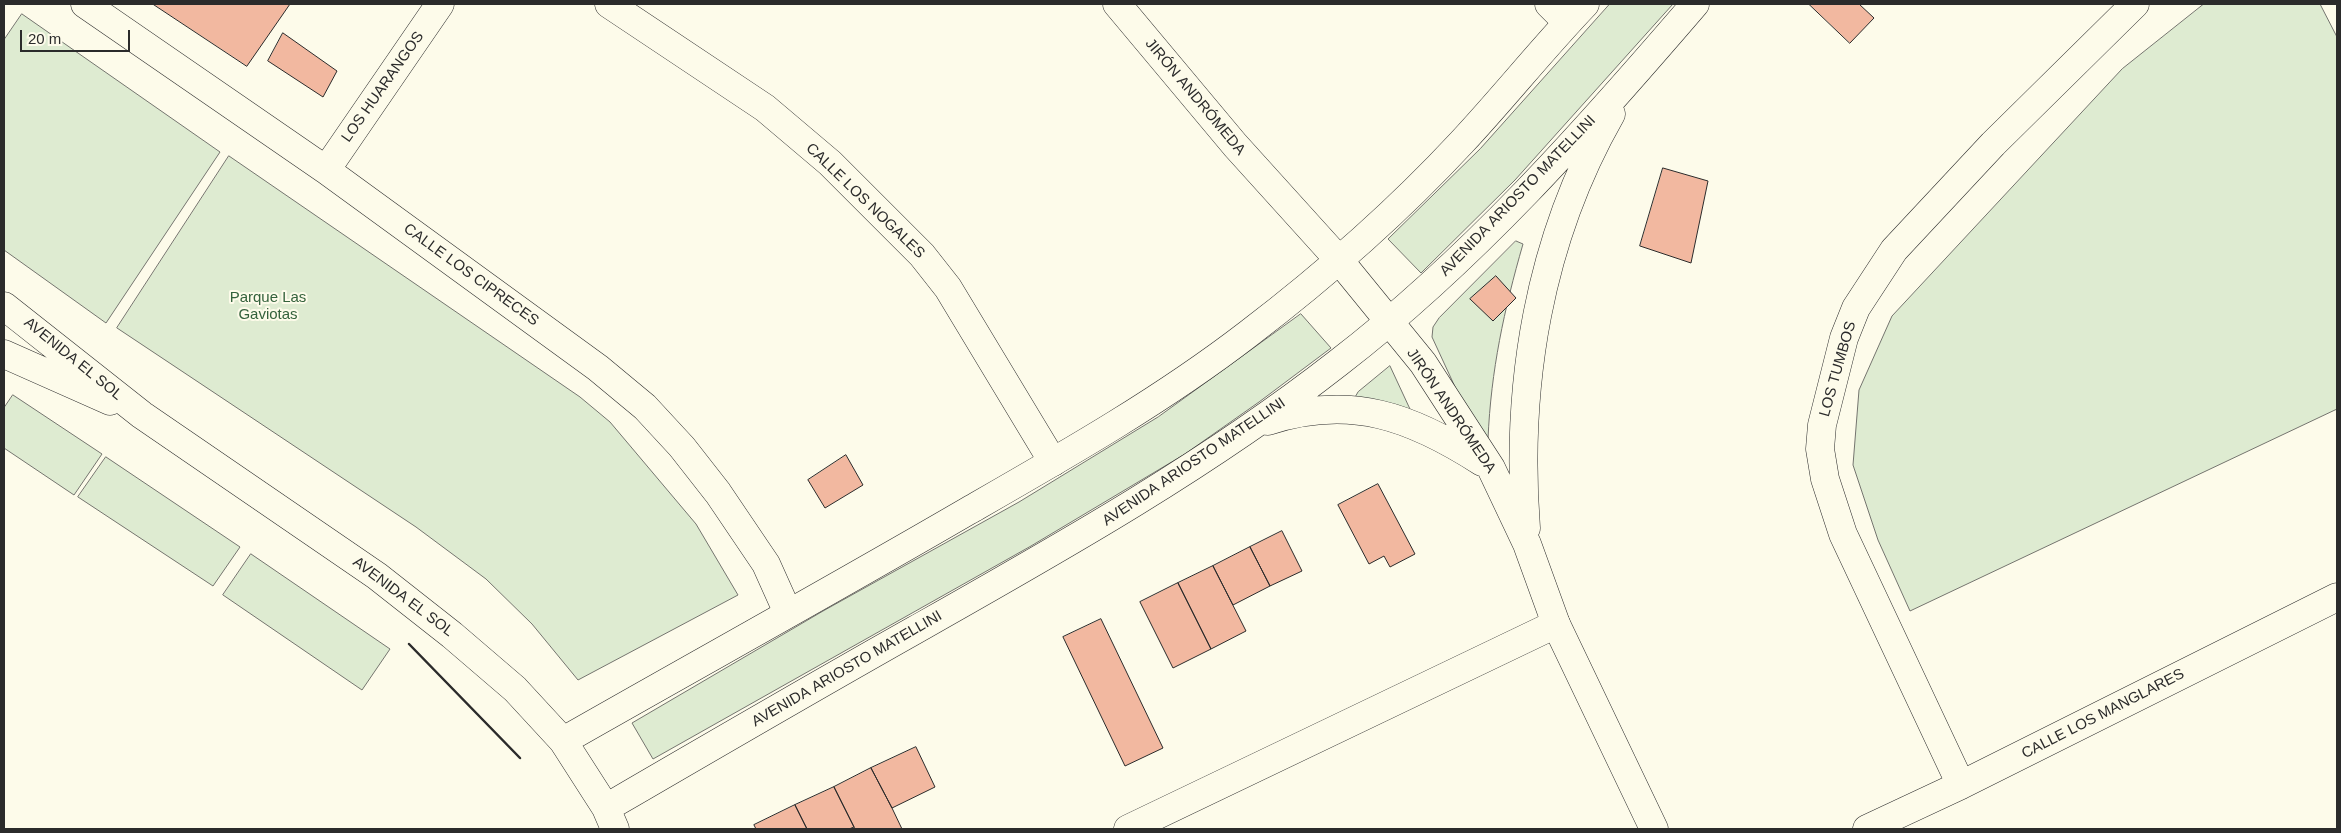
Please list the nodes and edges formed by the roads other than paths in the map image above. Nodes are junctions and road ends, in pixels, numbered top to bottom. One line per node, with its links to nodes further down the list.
1 (85, 4): 9 (street, CALLE LOS CIPRECES)
2 (440, 4): 9 (street, LOS HUARANGOS)
3 (609, 4): 16 (street, CALLE LOS NOGALES)
4 (1117, 4): 10 (street, JIRÓN ANDRÓMEDA)
5 (1695, 4): 8 (street, AVENIDA ARIOSTO MATELLINI)
6 (2135, 4): 23 (street, LOS TUMBOS)
7 (1567, 10): 10 (street)
8 (1630, 81): 12 (street, AVENIDA ARIOSTO MATELLINI); 18 (street)
9 (326, 170): 20 (street, CALLE LOS CIPRECES)
10 (1339, 260): 12 (street, JIRÓN ANDRÓMEDA); 16 (street)
11 (4, 306): 14 (street, AVENIDA EL SOL)
12 (1389, 322): 15 (street, AVENIDA ARIOSTO MATELLINI); 17 (street, JIRÓN ANDRÓMEDA)
13 (4, 354): 14 (street, AVENIDA EL SOL)
14 (142, 415): 22 (street, AVENIDA EL SOL)
15 (1255, 425): 17 (street); 24 (street, AVENIDA ARIOSTO MATELLINI)
16 (1053, 462): 20 (street)
17 (1491, 468): 18 (street, JIRÓN ANDRÓMEDA)
18 (1527, 544): 21 (street, JIRÓN ANDRÓMEDA)
19 (2337, 597): 23 (street, CALLE LOS MANGLARES)
20 (788, 613): 22 (street)
21 (1556, 624): 25 (street); 26 (street, JIRÓN ANDRÓMEDA)
22 (564, 741): 24 (street, AVENIDA EL SOL)
23 (1961, 785): 27 (street, CALLE LOS MANGLARES)
24 (610, 818)
25 (1128, 829)
26 (1654, 829)
27 (1867, 829)

